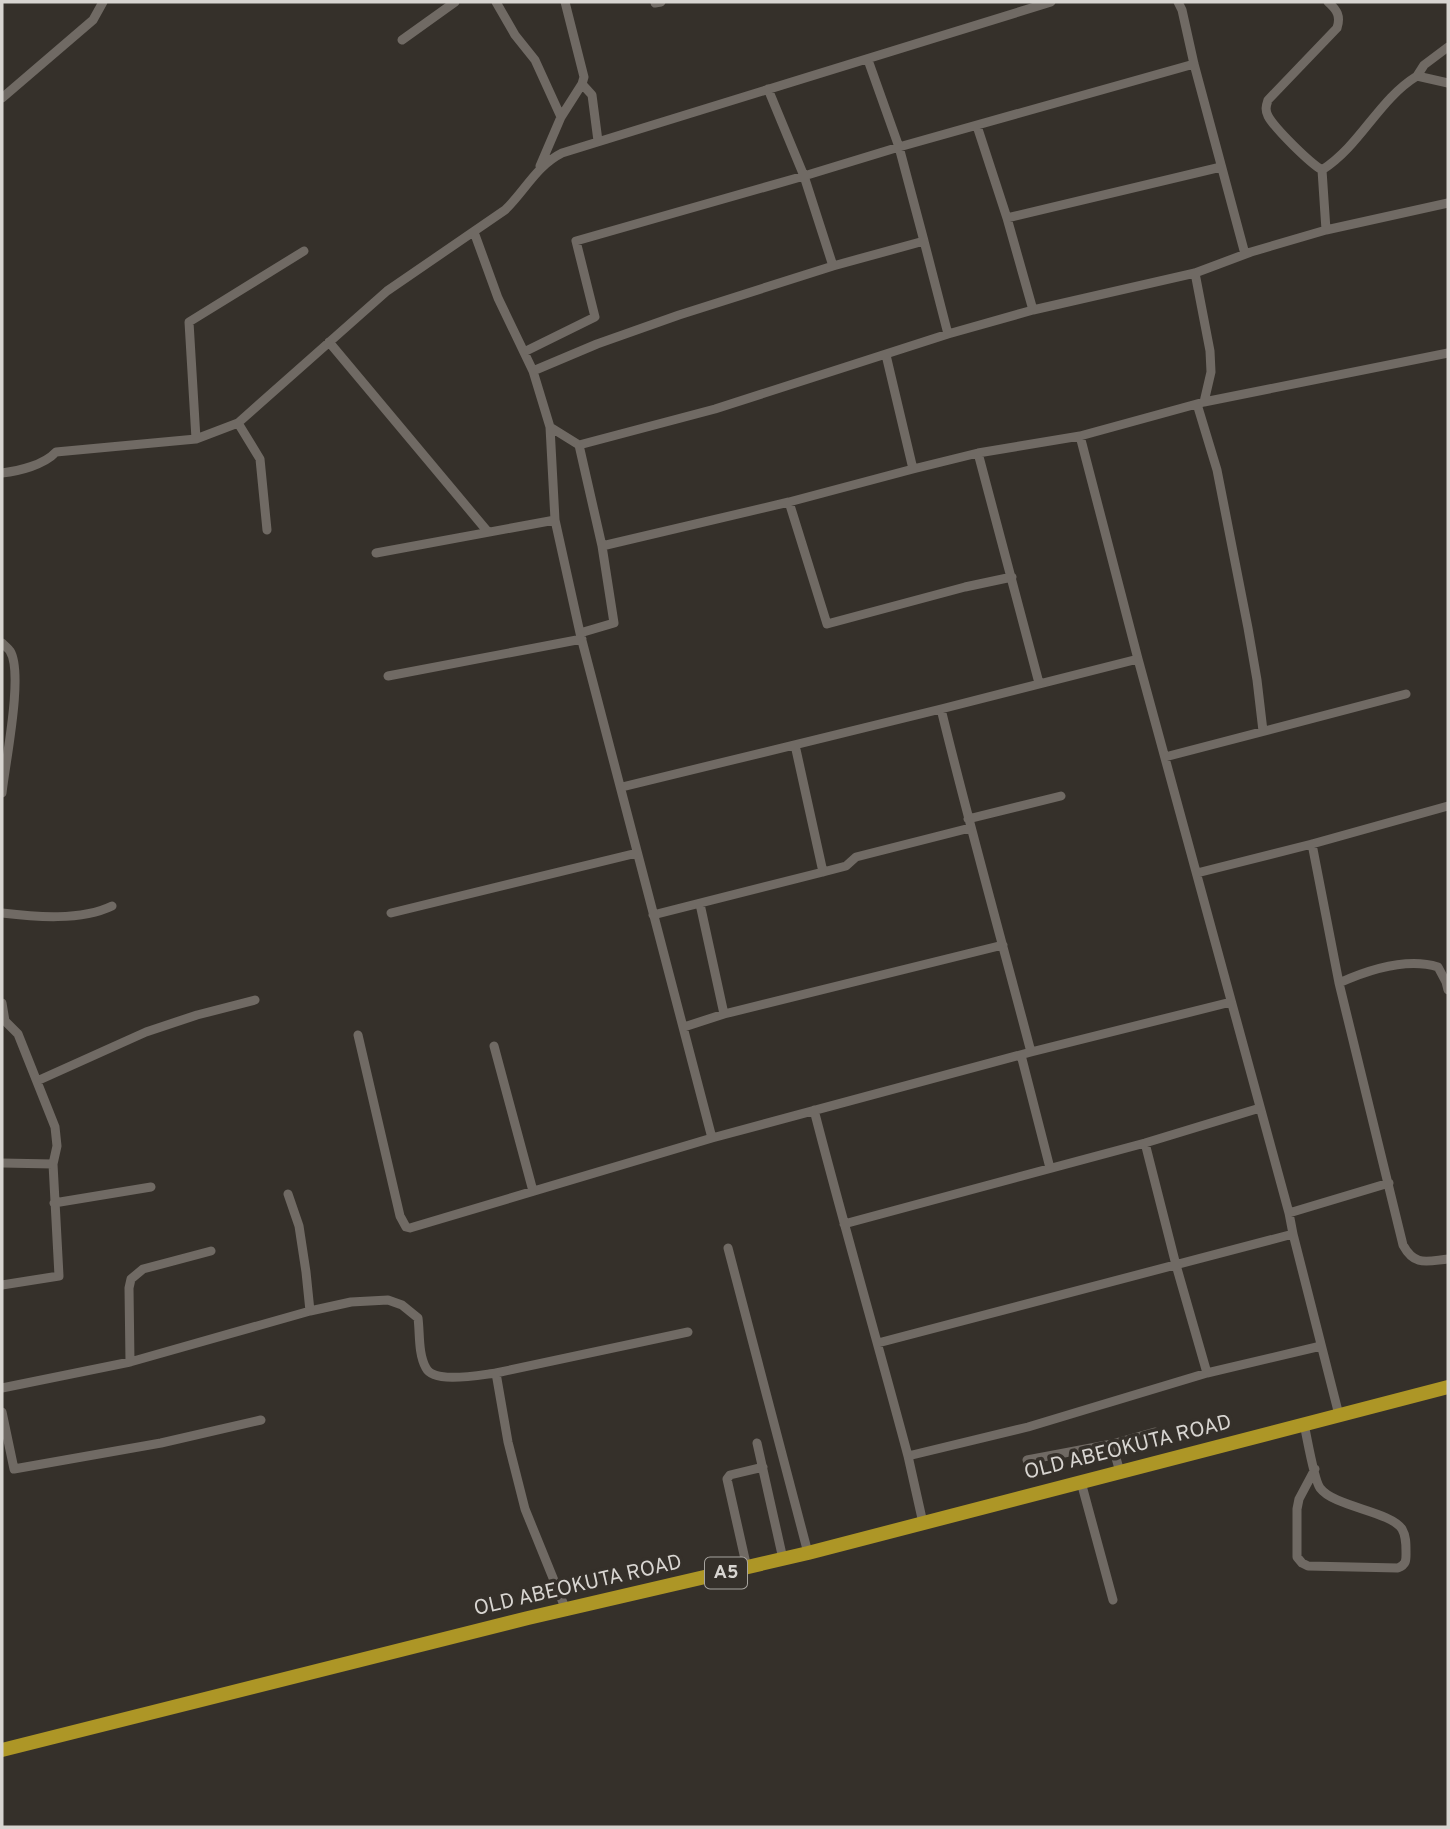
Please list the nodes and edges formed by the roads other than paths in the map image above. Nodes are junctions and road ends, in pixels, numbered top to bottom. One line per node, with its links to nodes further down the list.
1 (103, 2): 19 (street)
2 (455, 2): 11 (street)
3 (496, 2): 20 (street)
4 (565, 2): 17 (street)
5 (655, 2): 6 (street)
6 (661, 2)
7 (1051, 2): 10 (street)
8 (1178, 2): 14 (street)
9 (1328, 2): 26 (street)
10 (1032, 5): 13 (street)
11 (402, 40)
12 (1448, 47): 15 (street)
13 (868, 60): 18 (street); 23 (street)
14 (1194, 64): 21 (street); 24 (street)
15 (1417, 76): 16 (street); 26 (street)
16 (1448, 83)
17 (582, 84): 20 (street); 22 (street)
18 (768, 89): 22 (street); 27 (street)
19 (2, 98)
20 (561, 117): 25 (street)
21 (977, 126): 23 (street); 29 (street)
22 (598, 141): 25 (street)
23 (899, 147): 27 (street); 32 (street)
24 (1222, 167): 29 (street); 34 (street)
25 (538, 170): 31 (street)
26 (1322, 170): 30 (street)
27 (804, 176): 35 (street); 40 (street)
28 (1448, 203): 30 (street)
29 (1007, 218): 37 (street)
30 (1326, 230): 34 (street)
31 (474, 232): 39 (street); 40 (street)
32 (924, 241): 35 (street); 38 (street)
33 (304, 251): 48 (street)
34 (1245, 254): 36 (street)
35 (833, 266): 43 (street)
36 (1195, 273): 37 (street); 44 (street)
37 (1033, 310): 38 (street)
38 (948, 334): 42 (street)
39 (329, 342): 45 (street); 56 (street)
40 (524, 352): 43 (street)
41 (1448, 353): 44 (street)
42 (886, 355): 49 (street); 51 (street)
43 (533, 371): 46 (street)
44 (1200, 403): 47 (street); 67 (street)
45 (238, 423): 48 (street); 55 (street)
46 (550, 427): 49 (street); 54 (street)
47 (1080, 436): 50 (street); 62 (street)
48 (196, 439): 52 (street)
49 (579, 445): 57 (street)
50 (978, 453): 51 (street); 59 (street)
51 (913, 470): 53 (street)
52 (2, 473)
53 (789, 502): 57 (street); 59 (street)
54 (555, 520): 56 (street); 60 (street)
55 (267, 530)
56 (488, 532): 58 (street)
57 (602, 546): 60 (street)
58 (376, 553)
59 (1012, 577): 64 (street)
60 (581, 636): 63 (street); 70 (street)
61 (2, 643): 71 (street)
62 (1138, 659): 64 (street); 69 (street)
63 (388, 676)
64 (1039, 683): 66 (street)
65 (1406, 694): 67 (street)
66 (941, 709): 68 (street); 74 (street)
67 (1263, 731): 69 (street)
68 (795, 745): 70 (street); 77 (street)
69 (1165, 757): 78 (street)
70 (622, 787): 76 (street)
71 (2, 793)
72 (1061, 796): 74 (street)
73 (1448, 806): 75 (street)
74 (969, 824): 77 (street); 84 (street)
75 (1311, 844): 78 (street); 85 (street)
76 (637, 853): 82 (street); 83 (street)
77 (823, 872): 79 (street)
78 (1197, 873): 88 (street)
79 (700, 904): 83 (street); 90 (street)
80 (112, 906): 81 (street)
81 (2, 913)
82 (391, 913)
83 (653, 915): 92 (street)
84 (1003, 945): 90 (street); 95 (street)
85 (1339, 983): 86 (street); 104 (street)
86 (1448, 990)
87 (255, 1000): 96 (street)
88 (1231, 1002): 95 (street); 97 (street)
89 (2, 1003): 91 (street)
90 (724, 1014): 92 (street)
91 (3, 1022): 96 (street)
92 (684, 1027): 99 (street)
93 (358, 1035): 106 (street)
94 (494, 1046): 106 (street)
95 (1026, 1054): 98 (street); 103 (street)
96 (37, 1081): 102 (street)
97 (1260, 1108): 100 (street); 109 (street)
98 (814, 1110): 99 (street); 110 (street)
99 (712, 1138): 106 (street)
100 (1145, 1143): 103 (street); 115 (street)
101 (2, 1163): 102 (street)
102 (53, 1164): 108 (street)
103 (1050, 1168): 110 (street)
104 (1389, 1183): 109 (street); 114 (street)
105 (151, 1187): 108 (street)
106 (533, 1191)
107 (288, 1194): 117 (street)
108 (54, 1203): 116 (street)
109 (1289, 1213): 111 (street)
110 (844, 1224): 119 (street)
111 (1293, 1234): 115 (street); 120 (street)
112 (728, 1248): 140 (street)
113 (211, 1251): 121 (street)
114 (1448, 1259)
115 (1176, 1265): 119 (street); 123 (street)
116 (2, 1285)
117 (310, 1311): 121 (street); 122 (street)
118 (688, 1332): 122 (street)
119 (878, 1343): 133 (street)
120 (1321, 1346): 123 (street); 127 (street)
121 (130, 1362): 125 (street)
122 (496, 1373): 144 (street)
123 (1207, 1373): 133 (street)
124 (1448, 1387): 127 (highway, OLD ABEOKUTA ROAD / A5)
125 (2, 1388)
126 (2, 1412): 128 (street)
127 (1339, 1415): 129 (highway, OLD ABEOKUTA ROAD / A5)
128 (261, 1420)
129 (1304, 1424): 136 (street); 137 (highway, OLD ABEOKUTA ROAD / A5)
130 (1155, 1432): 132 (street)
131 (757, 1443): 135 (street)
132 (1112, 1444): 134 (street); 137 (street)
133 (908, 1456): 139 (street)
134 (1027, 1460)
135 (763, 1467): 141 (street); 142 (street)
136 (1315, 1469): 136 (street)
137 (1120, 1472): 138 (highway, OLD ABEOKUTA ROAD / A5)
138 (1081, 1482): 139 (highway, OLD ABEOKUTA ROAD / A5); 143 (street)
139 (923, 1523): 140 (highway, OLD ABEOKUTA ROAD / A5)
140 (808, 1553): 141 (highway, OLD ABEOKUTA ROAD / A5)
141 (783, 1559): 142 (highway, OLD ABEOKUTA ROAD / A5)
142 (747, 1568): 144 (highway, OLD ABEOKUTA ROAD / A5)
143 (1113, 1600)
144 (566, 1610): 145 (highway, OLD ABEOKUTA ROAD / A5)
145 (2, 1750)

